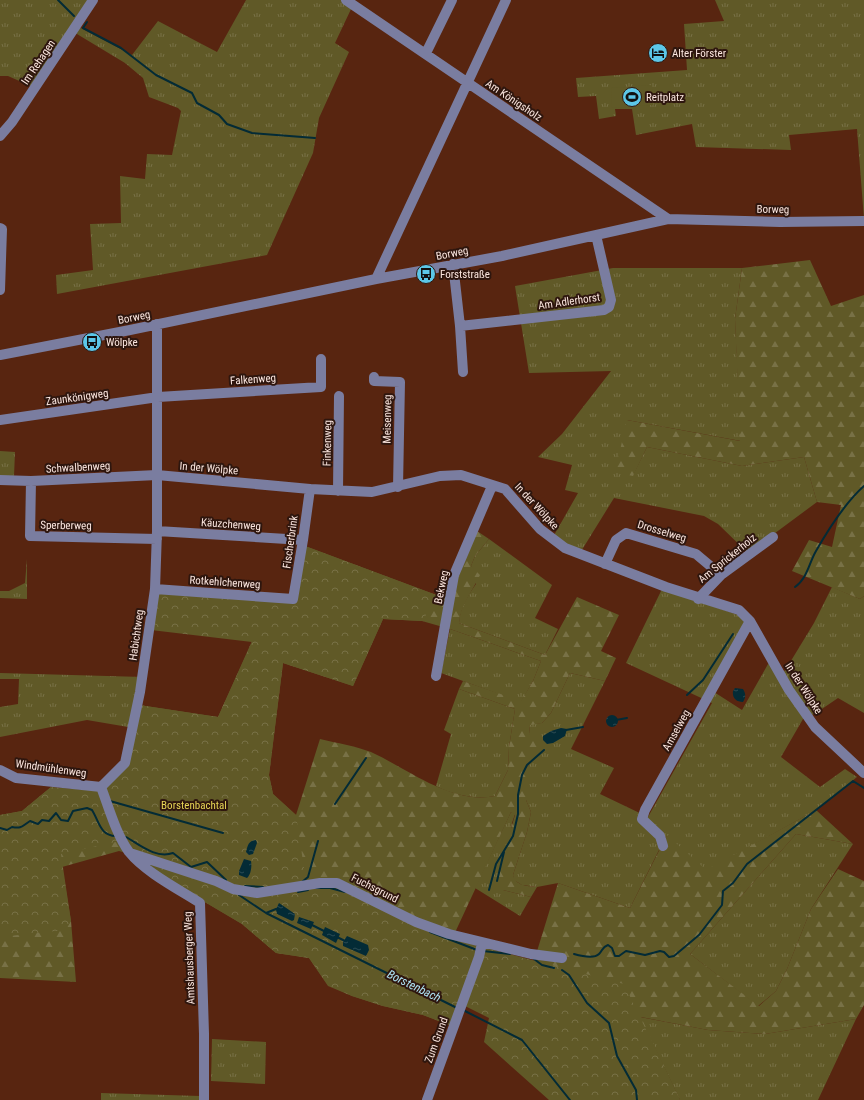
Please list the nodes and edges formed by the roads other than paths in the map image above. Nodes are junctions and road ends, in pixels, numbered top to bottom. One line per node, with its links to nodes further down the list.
1 (92, 0): 7 (street, Im Rehagen)
2 (346, 0): 5 (street, Am Königsholz)
3 (452, 0): 5 (street)
4 (506, 0): 6 (street)
5 (426, 53): 6 (street, Am Königsholz)
6 (467, 83): 8 (street, Am Königsholz); 13 (street)
7 (0, 136)
8 (668, 219): 9 (street, Borweg); 11 (street, Borweg)
9 (864, 221)
10 (0, 228): 14 (street)
11 (596, 235): 12 (street, Borweg); 16 (street, Am Adlerhorst)
12 (453, 264): 13 (street, Borweg); 16 (street)
13 (376, 279): 15 (street, Borweg)
14 (0, 290)
15 (157, 324): 17 (street, Borweg); 22 (street)
16 (460, 326): 19 (street)
17 (0, 354)
18 (321, 359): 22 (street, Falkenweg)
19 (463, 372)
20 (374, 377): 28 (street, Meisenweg)
21 (339, 396): 30 (street, Finkenweg)
22 (158, 398): 23 (street, Zaunkönigweg); 24 (street)
23 (0, 420)
24 (157, 475): 26 (street, Schwalbenweg); 29 (street, In der Wölpke); 31 (street, Habichtweg)
25 (0, 480): 26 (street, Schwalbenweg)
26 (31, 481): 31 (street, Sperberweg)
27 (492, 486): 28 (street, In der Wölpke); 34 (street, In der Wölpke); 40 (street, Bekweg)
28 (398, 487): 30 (street, In der Wölpke)
29 (310, 489): 30 (street, In der Wölpke); 33 (street, Fischerbrink)
30 (338, 490)
31 (157, 535): 33 (street, Käuzchenweg); 36 (street, Habichtweg)
32 (773, 537): 35 (street, Am Sprickerholz)
33 (303, 540): 38 (street, Fischerbrink)
34 (605, 564): 35 (street, Drosselweg); 37 (street, In der Wölpke)
35 (721, 576): 37 (street, Am Sprickerholz)
36 (155, 590): 38 (street, Rotkehlchenweg); 43 (street, Habichtweg)
37 (698, 598): 39 (street, In der Wölpke)
38 (294, 599)
39 (750, 621): 42 (street, In der Wölpke); 44 (street, Amselweg)
40 (436, 676)
41 (0, 770): 43 (street, Windmühlenweg)
42 (864, 773)
43 (101, 787): 45 (street, Amtshausberger Weg)
44 (663, 846)
45 (130, 853): 46 (street, Fuchsgrund); 48 (street, Amtshausberger Weg)
46 (482, 945): 47 (street, Fuchsgrund); 49 (street, Zum Grund)
47 (562, 958)
48 (204, 1100)
49 (426, 1100)

